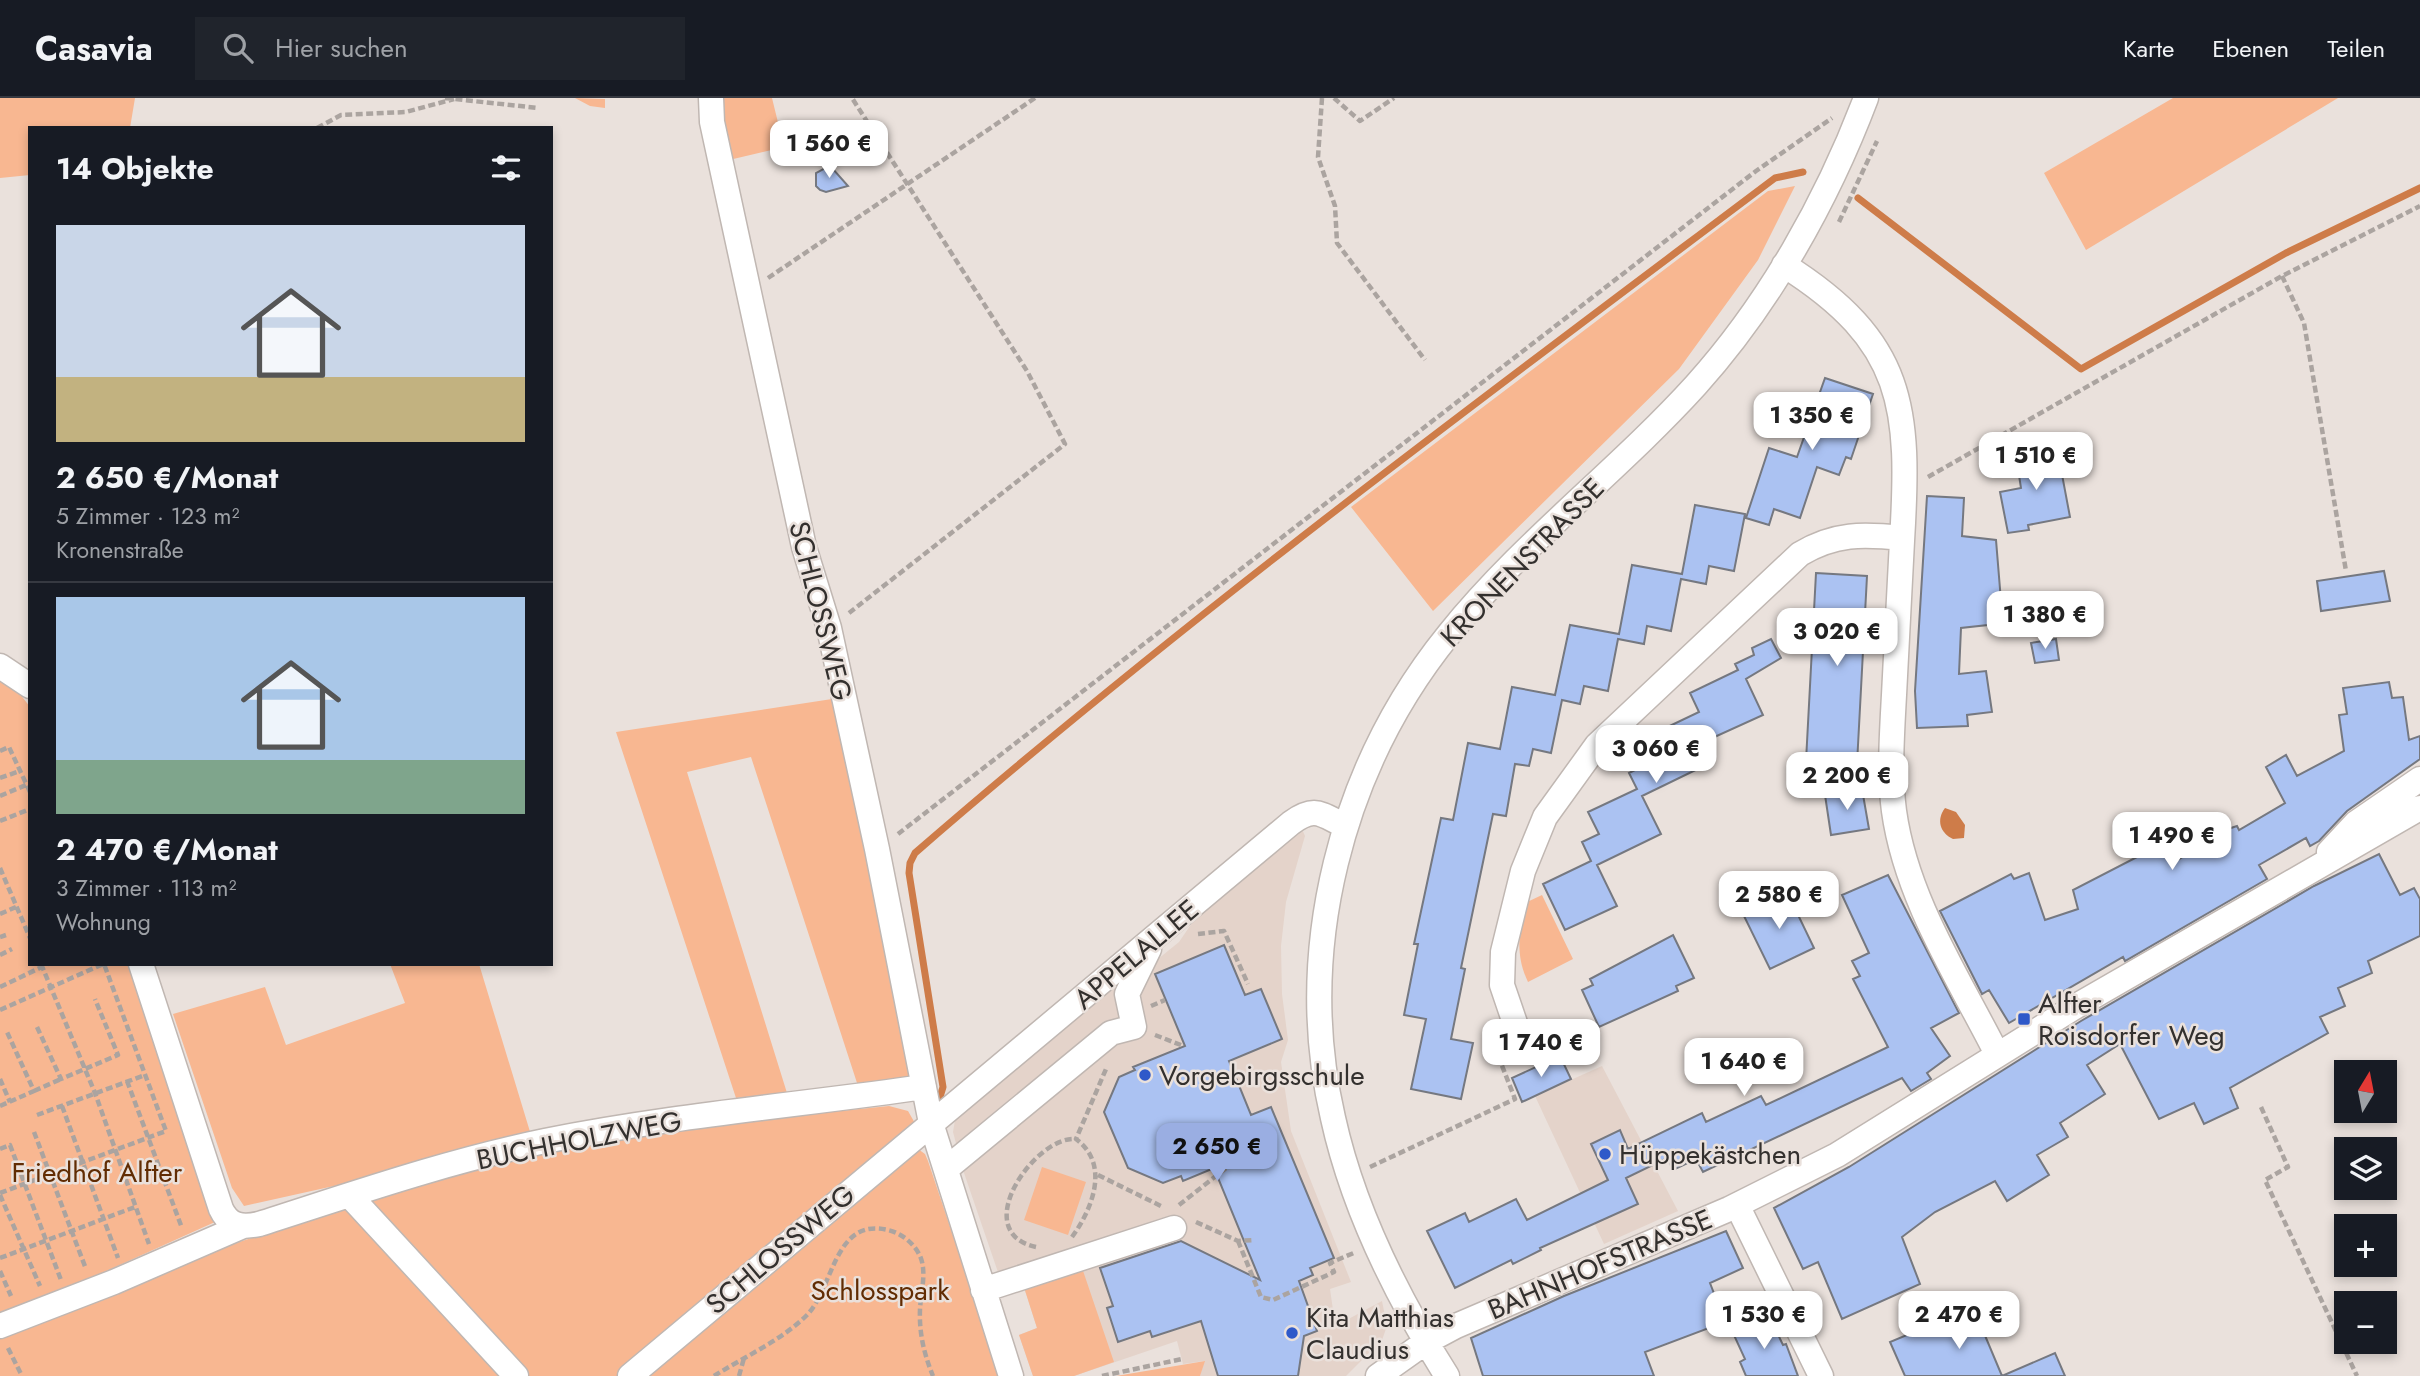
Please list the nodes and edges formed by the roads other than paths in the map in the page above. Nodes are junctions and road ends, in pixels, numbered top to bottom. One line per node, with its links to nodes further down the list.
1 (711, 98): 15 (street, SCHLOSSWEG)
2 (1864, 103): 3 (street, KRONENSTRASSE)
3 (1784, 265): 4 (street); 9 (street, KRONENSTRASSE)
4 (1902, 538): 13 (street); 14 (street)
5 (0, 666): 6 (street)
6 (28, 685)
7 (2420, 779): 10 (street, BAHNHOFSTRASSE)
8 (2420, 808): 10 (street, BAHNHOFSTRASSE)
9 (1346, 826): 11 (street, APPELALLEE); 24 (street, KRONENSTRASSE)
10 (2314, 868): 14 (street, BAHNHOFSTRASSE)
11 (1154, 940): 16 (street, APPELALLEE); 17 (street)
12 (142, 966): 21 (street)
13 (1517, 1029)
14 (1997, 1054): 19 (street, BAHNHOFSTRASSE)
15 (923, 1087): 16 (street, SCHLOSSWEG); 18 (street, BUCHHOLZWEG)
16 (931, 1123): 17 (street, SCHLOSSWEG); 26 (street, SCHLOSSWEG)
17 (946, 1169): 22 (street, SCHLOSSWEG)
18 (351, 1196): 21 (street, BUCHHOLZWEG); 25 (street)
19 (1737, 1205): 24 (street, BAHNHOFSTRASSE); 30 (street, BAHNHOFSTRASSE)
20 (1171, 1219): 22 (street)
21 (243, 1226): 23 (street, BUCHHOLZWEG)
22 (983, 1290): 27 (street, SCHLOSSWEG)
23 (2, 1332)
24 (1426, 1342): 28 (street, BAHNHOFSTRASSE); 29 (street, KRONENSTRASSE)
25 (516, 1376)
26 (630, 1376)
27 (1011, 1376)
28 (1378, 1376)
29 (1447, 1376)
30 (1821, 1376)

